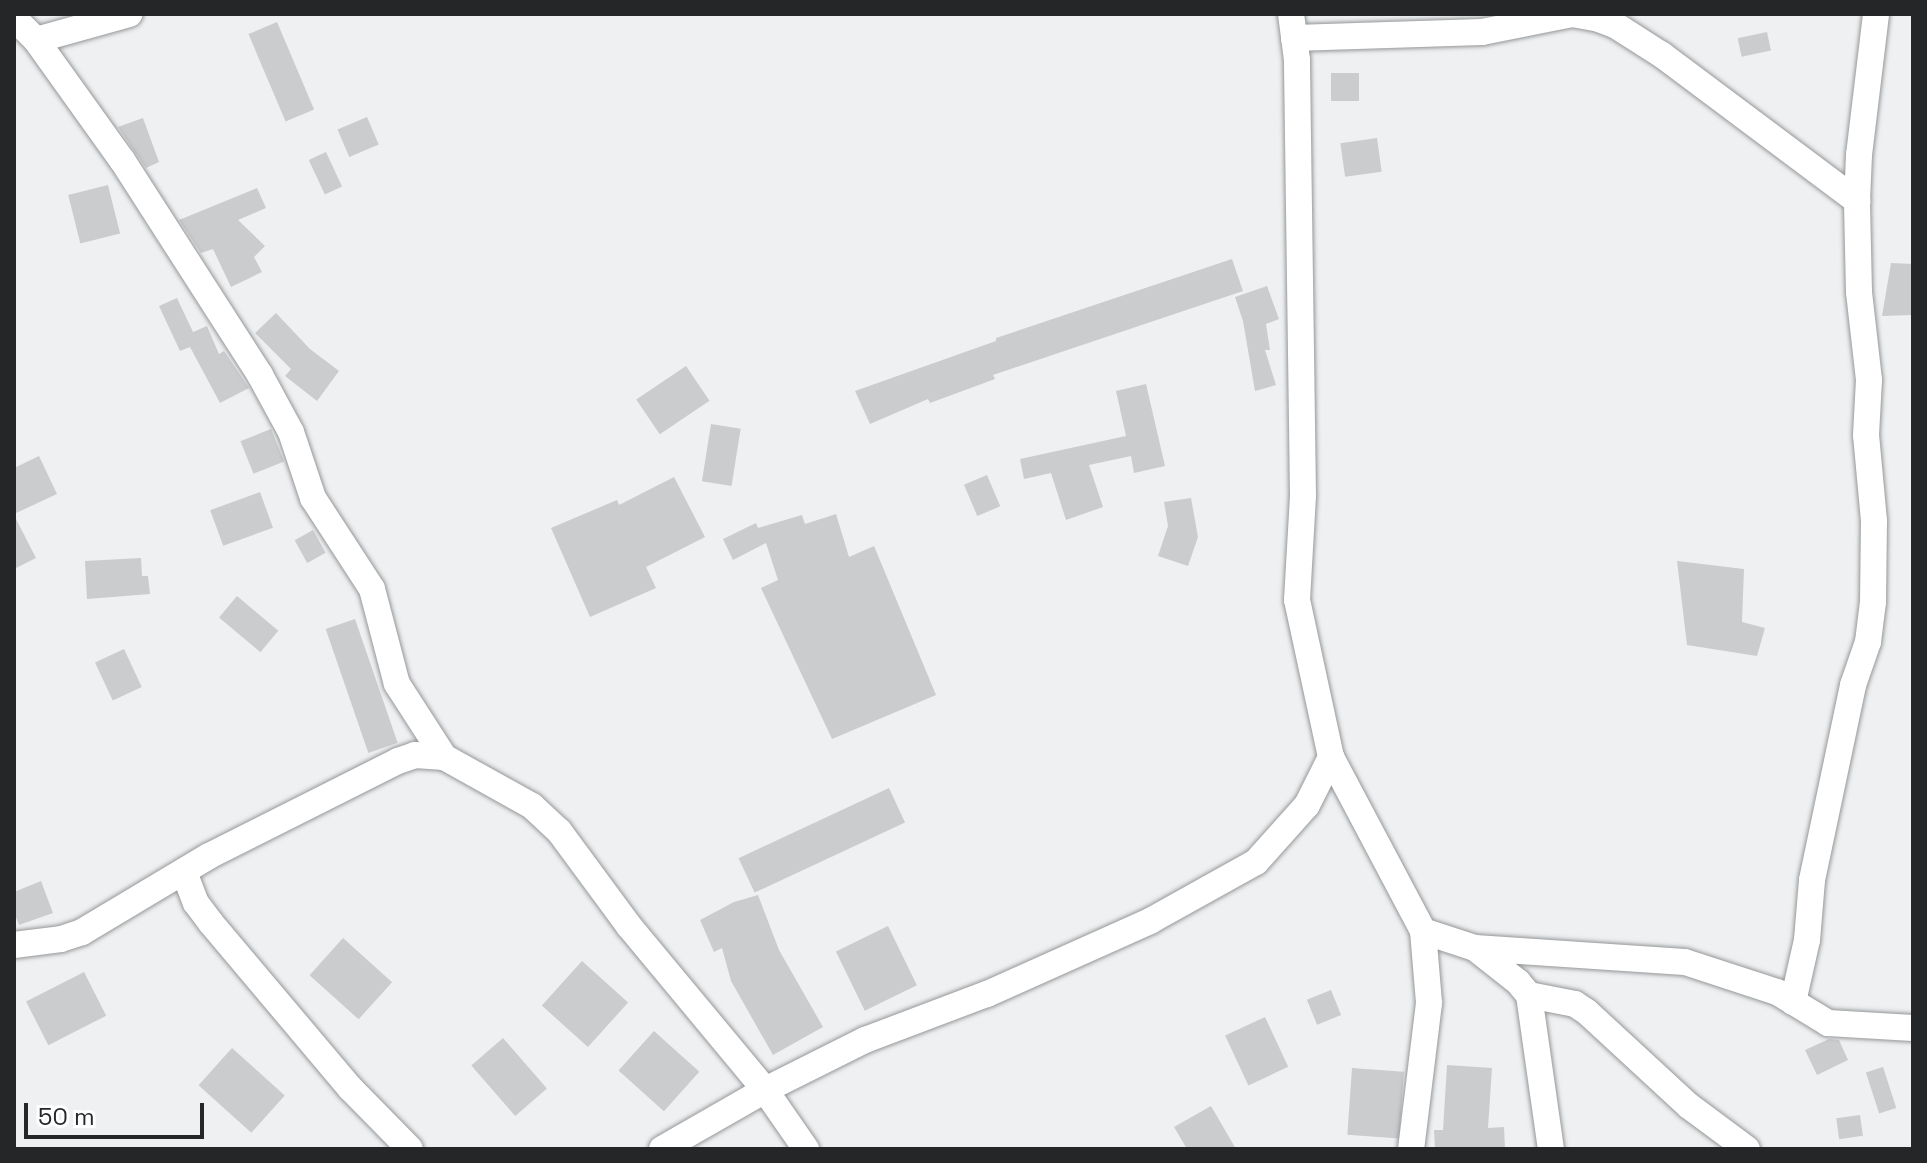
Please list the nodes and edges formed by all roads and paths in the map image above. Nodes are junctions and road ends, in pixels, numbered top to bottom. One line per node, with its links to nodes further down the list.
1 (129, 14): 5 (street)
2 (1876, 14): 6 (street)
3 (14, 18): 5 (street)
4 (1292, 26): 6 (street); 8 (street)
5 (36, 40): 7 (street)
6 (1857, 201): 14 (street)
7 (444, 757): 9 (street); 16 (street)
8 (1331, 757): 10 (street); 16 (street)
9 (184, 872): 11 (street); 17 (street)
10 (1423, 931): 12 (street); 20 (street)
11 (14, 945)
12 (1475, 948): 13 (street); 14 (street)
13 (1529, 995): 21 (street); 22 (street)
14 (1793, 1002): 15 (street)
15 (1913, 1028)
16 (765, 1090): 18 (street); 19 (street)
17 (410, 1149)
18 (662, 1149)
19 (806, 1149)
20 (1411, 1149)
21 (1551, 1149)
22 (1747, 1149)

